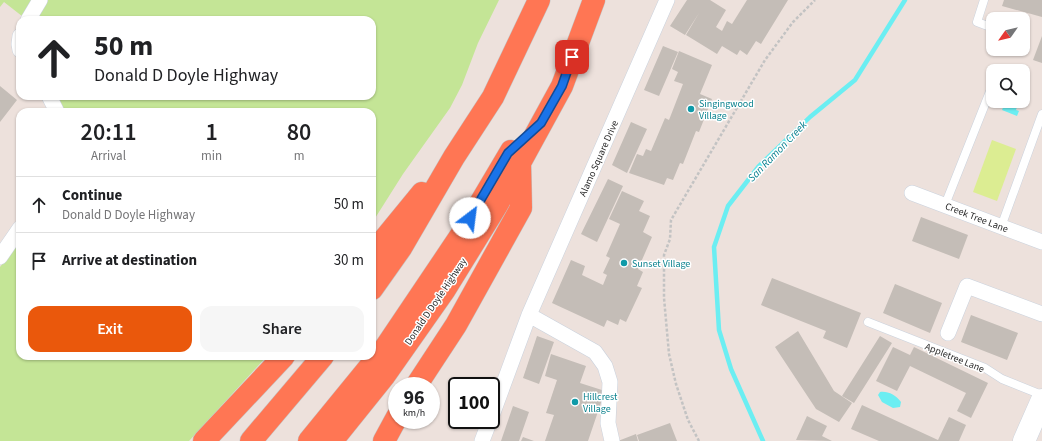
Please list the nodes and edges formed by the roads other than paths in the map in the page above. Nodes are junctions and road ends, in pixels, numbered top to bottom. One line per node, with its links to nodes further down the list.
1 (40, 0): 6 (street)
2 (539, 0): 11 (highway)
3 (594, 0): 10 (highway, Donald D Doyle Highway)
4 (667, 0): 22 (street, Alamo Square Drive)
5 (984, 0): 7 (lane)
6 (30, 16)
7 (986, 25)
8 (986, 102): 14 (lane)
9 (1042, 114): 15 (lane)
10 (541, 123): 12 (highway, Donald D Doyle Highway); 25 (highway)
11 (454, 157): 18 (highway); 20 (highway)
12 (520, 162): 29 (highway); 39 (highway, Donald D Doyle Highway)
13 (912, 192): 14 (street, Creek Tree Lane)
14 (945, 205): 15 (street, Creek Tree Lane)
15 (1001, 227): 17 (street, Creek Tree Lane)
16 (16, 234): 19 (street)
17 (1042, 242)
18 (376, 249)
19 (0, 257)
20 (376, 283)
21 (1042, 314): 24 (street)
22 (529, 315): 30 (street, Alamo Square Drive); 42 (street)
23 (868, 322): 31 (lane, Appletree Lane)
24 (948, 333)
25 (376, 359)
26 (280, 360): 36 (highway)
27 (320, 360): 37 (highway)
28 (375, 360): 38 (highway)
29 (422, 377)
30 (500, 394)
31 (1042, 395)
32 (1042, 400): 35 (main road)
33 (391, 429): 40 (highway)
34 (487, 429): 41 (street, Alamo Square Drive)
35 (1033, 431)
36 (204, 441)
37 (251, 441)
38 (309, 441)
39 (332, 441)
40 (384, 441)
41 (482, 441)
42 (612, 441)

